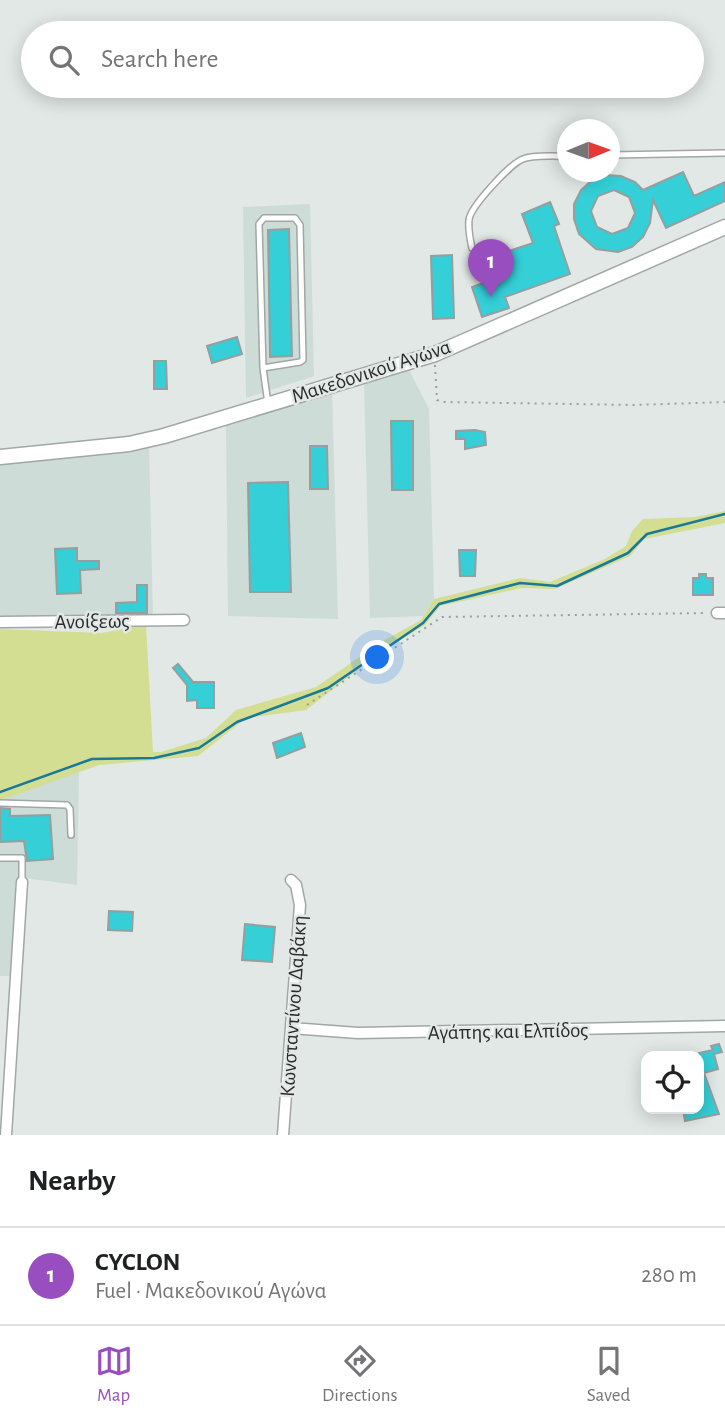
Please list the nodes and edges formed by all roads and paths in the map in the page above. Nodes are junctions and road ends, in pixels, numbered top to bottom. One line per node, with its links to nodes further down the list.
1 (725, 153): 2 (lane)
2 (620, 155)
3 (557, 157): 5 (lane)
4 (725, 227): 6 (main road, Μακεδονικού Αγώνα)
5 (472, 248)
6 (435, 354): 8 (path); 9 (main road, Μακεδονικού Αγώνα)
7 (263, 368): 7 (lane); 9 (lane)
8 (725, 402)
9 (268, 404): 10 (main road, Μακεδονικού Αγώνα)
10 (0, 457)
11 (721, 613): 14 (path)
12 (184, 620): 13 (street, Ανοίξεως)
13 (0, 622)
14 (307, 705)
15 (0, 803): 16 (lane)
16 (71, 835)
17 (0, 858): 19 (lane)
18 (292, 880): 21 (street, Κωνσταντίνου Δαβάκη)
19 (22, 882): 22 (street)
20 (725, 1026): 21 (street, Αγάπης και Ελπίδος)
21 (291, 1028): 23 (street, Κωνσταντίνου Δαβάκη)
22 (6, 1135)
23 (283, 1135)

